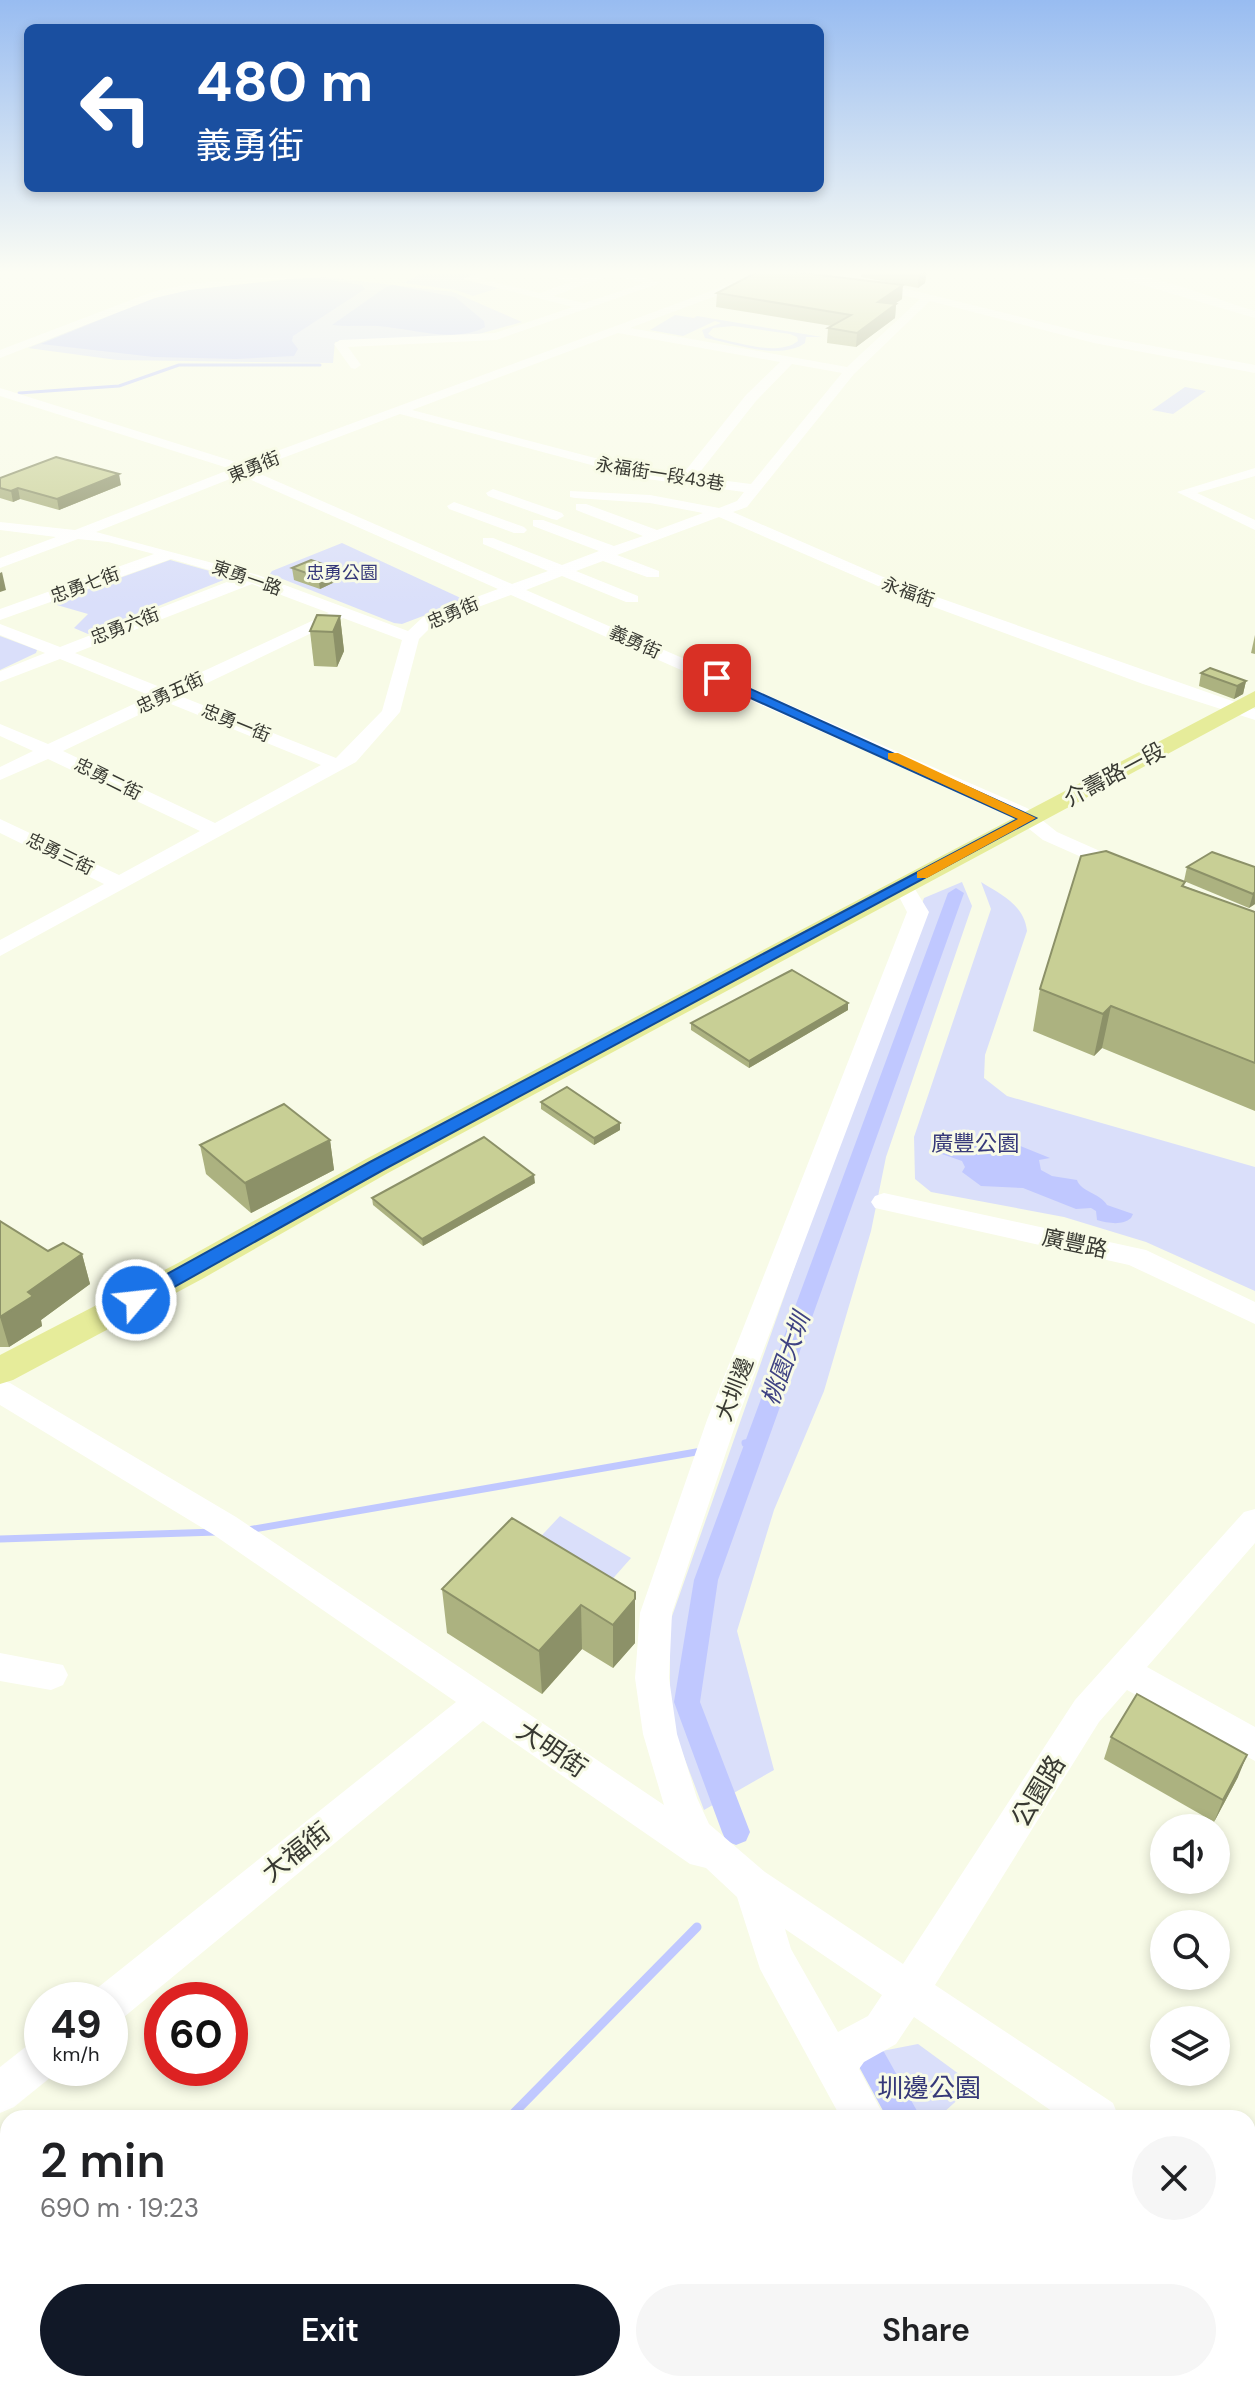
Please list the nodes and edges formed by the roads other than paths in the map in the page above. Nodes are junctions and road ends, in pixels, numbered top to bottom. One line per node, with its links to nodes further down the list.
1 (480, 382): 5 (street, 東勇街)
2 (767, 382): 8 (street)
3 (841, 382): 9 (street, 忠勇街)
4 (0, 395): 6 (street, 義勇街)
5 (402, 411): 6 (street, 東勇街); 8 (street, 永福街一段43巷)
6 (239, 470): 20 (street, 東勇街); 29 (street, 義勇街)
7 (1255, 472): 18 (street)
8 (686, 480): 9 (street, 永福街一段43巷)
9 (755, 489): 13 (street, 忠勇街)
10 (493, 493): 14 (street)
11 (634, 499): 13 (street, 永福街); 15 (street); 21 (street, 永福街)
12 (454, 506): 19 (street)
13 (719, 512): 15 (street, 忠勇街); 38 (street, 永福街)
14 (557, 516)
15 (697, 520): 21 (street, 忠勇街)
16 (538, 523): 23 (street)
17 (0, 526): 20 (street, 東勇街)
18 (1255, 526)
19 (519, 530)
20 (79, 533): 24 (street, 東勇一路); 25 (street)
21 (655, 535): 23 (street, 忠勇街)
22 (488, 541): 26 (street)
23 (608, 553): 26 (street, 忠勇街); 27 (street)
24 (170, 554): 28 (street, 東勇一路); 32 (street, 忠勇七街)
25 (0, 563)
26 (561, 571): 29 (street, 忠勇街); 30 (street)
27 (653, 574)
28 (252, 578): 31 (street, 東勇一路); 35 (street, 忠勇六街)
29 (514, 589): 34 (street, 忠勇街); 43 (street, 義勇街)
30 (632, 599)
31 (341, 613): 34 (street, 東勇一路); 37 (street, 忠勇五街)
32 (0, 615)
33 (0, 629): 35 (street, 忠勇一街)
34 (411, 638): 41 (street, 忠勇街)
35 (58, 652): 36 (street, 忠勇六街); 37 (street, 忠勇一街)
36 (0, 677)
37 (166, 695): 40 (street, 忠勇五街); 41 (street, 忠勇一街)
38 (1249, 707): 43 (main road, 介壽路一段)
39 (0, 729): 40 (street, 忠勇二街)
40 (49, 751): 42 (street, 忠勇五街); 45 (street, 忠勇二街)
41 (337, 765): 45 (street, 忠勇街)
42 (0, 774)
43 (1029, 818): 46 (street, 義勇街); 48 (main road, 介壽路一段)
44 (0, 825): 47 (street, 忠勇三街)
45 (216, 831): 47 (street, 忠勇街)
46 (1143, 877)
47 (119, 883): 49 (street, 忠勇街)
48 (903, 885): 52 (main road, 介壽路一段); 60 (street, 大圳邊)
49 (4, 943)
50 (884, 1202): 51 (street, 廣豐路)
51 (1255, 1314)
52 (0, 1371)
53 (0, 1391): 58 (street, 大明街)
54 (1255, 1521): 56 (street, 公園路)
55 (0, 1667): 57 (street)
56 (1123, 1671): 59 (street); 62 (street, 公園路)
57 (51, 1675)
58 (482, 1702): 60 (street, 大明街); 61 (street, 大福街)
59 (1255, 1745)
60 (753, 1886): 62 (street, 大明街); 63 (street)
61 (128, 1988)
62 (910, 1989): 63 (street, 公園路); 67 (street, 大明街)
63 (836, 2068): 66 (street)
64 (24, 2074): 65 (street)
65 (0, 2093)
66 (860, 2110)
67 (1086, 2110)

